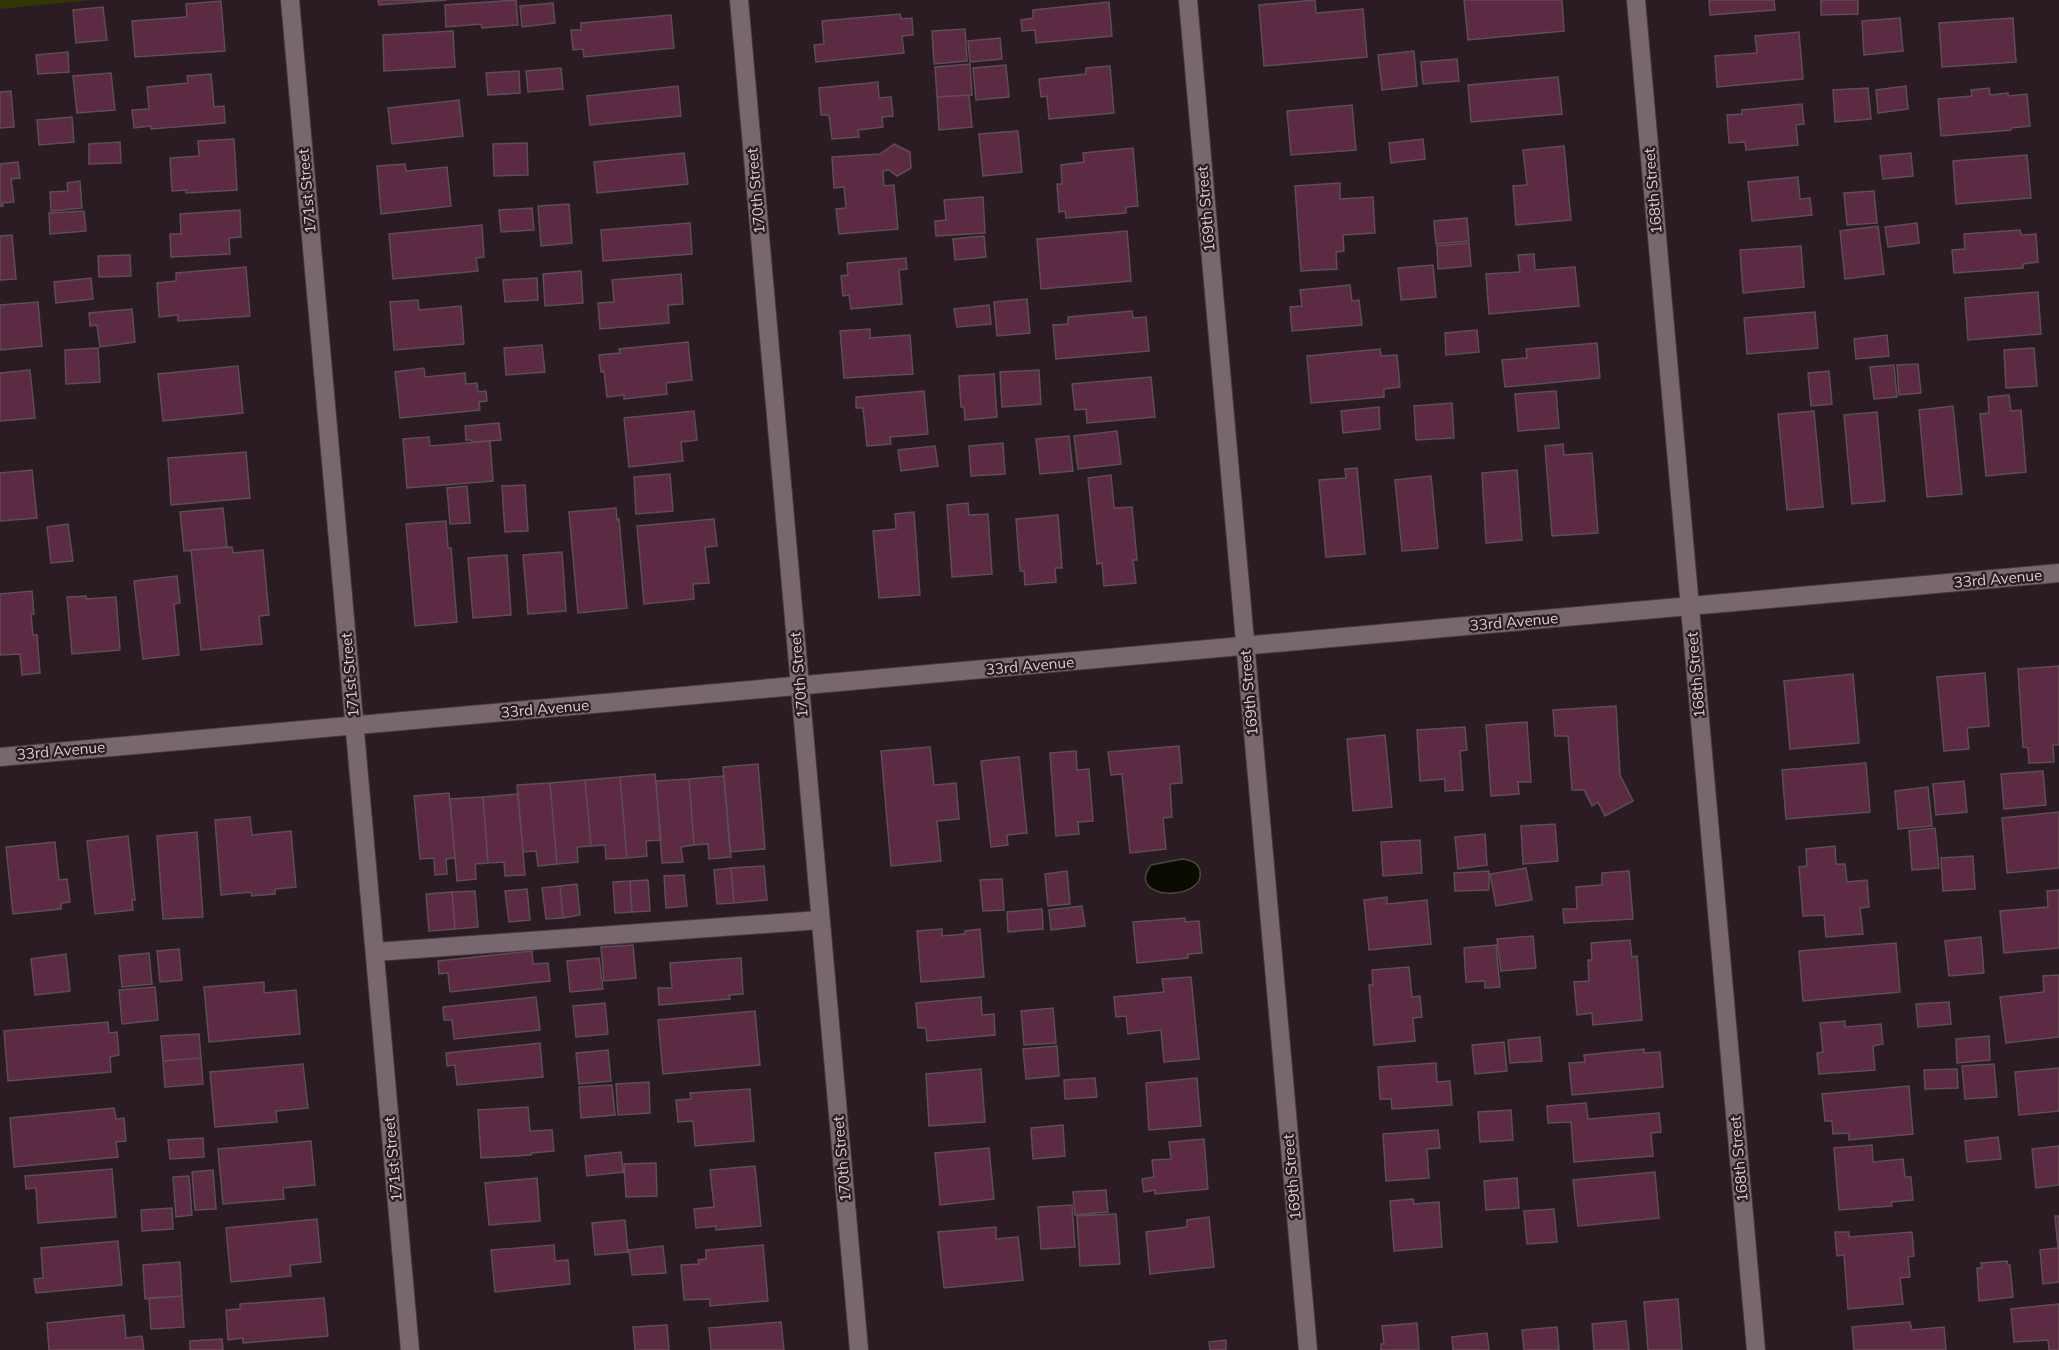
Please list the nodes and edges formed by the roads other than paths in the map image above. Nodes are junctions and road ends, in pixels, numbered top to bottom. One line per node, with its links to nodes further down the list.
1 (290, 0): 9 (street, 171st Street)
2 (739, 0): 8 (street, 170th Street)
3 (1188, 0): 7 (street, 169th Street)
4 (1636, 0): 6 (street, 168th Street)
5 (2059, 573): 6 (street, 33rd Avenue)
6 (1690, 606): 7 (street, 33rd Avenue); 16 (street, 168th Street)
7 (1245, 646): 8 (street, 33rd Avenue); 15 (street, 169th Street)
8 (800, 687): 9 (street, 33rd Avenue); 11 (street, 170th Street)
9 (354, 726): 10 (street, 33rd Avenue); 12 (street, 171st Street)
10 (0, 757)
11 (820, 920): 12 (street); 14 (street, 170th Street)
12 (375, 952): 13 (street, 171st Street)
13 (410, 1350)
14 (859, 1350)
15 (1308, 1350)
16 (1756, 1350)

